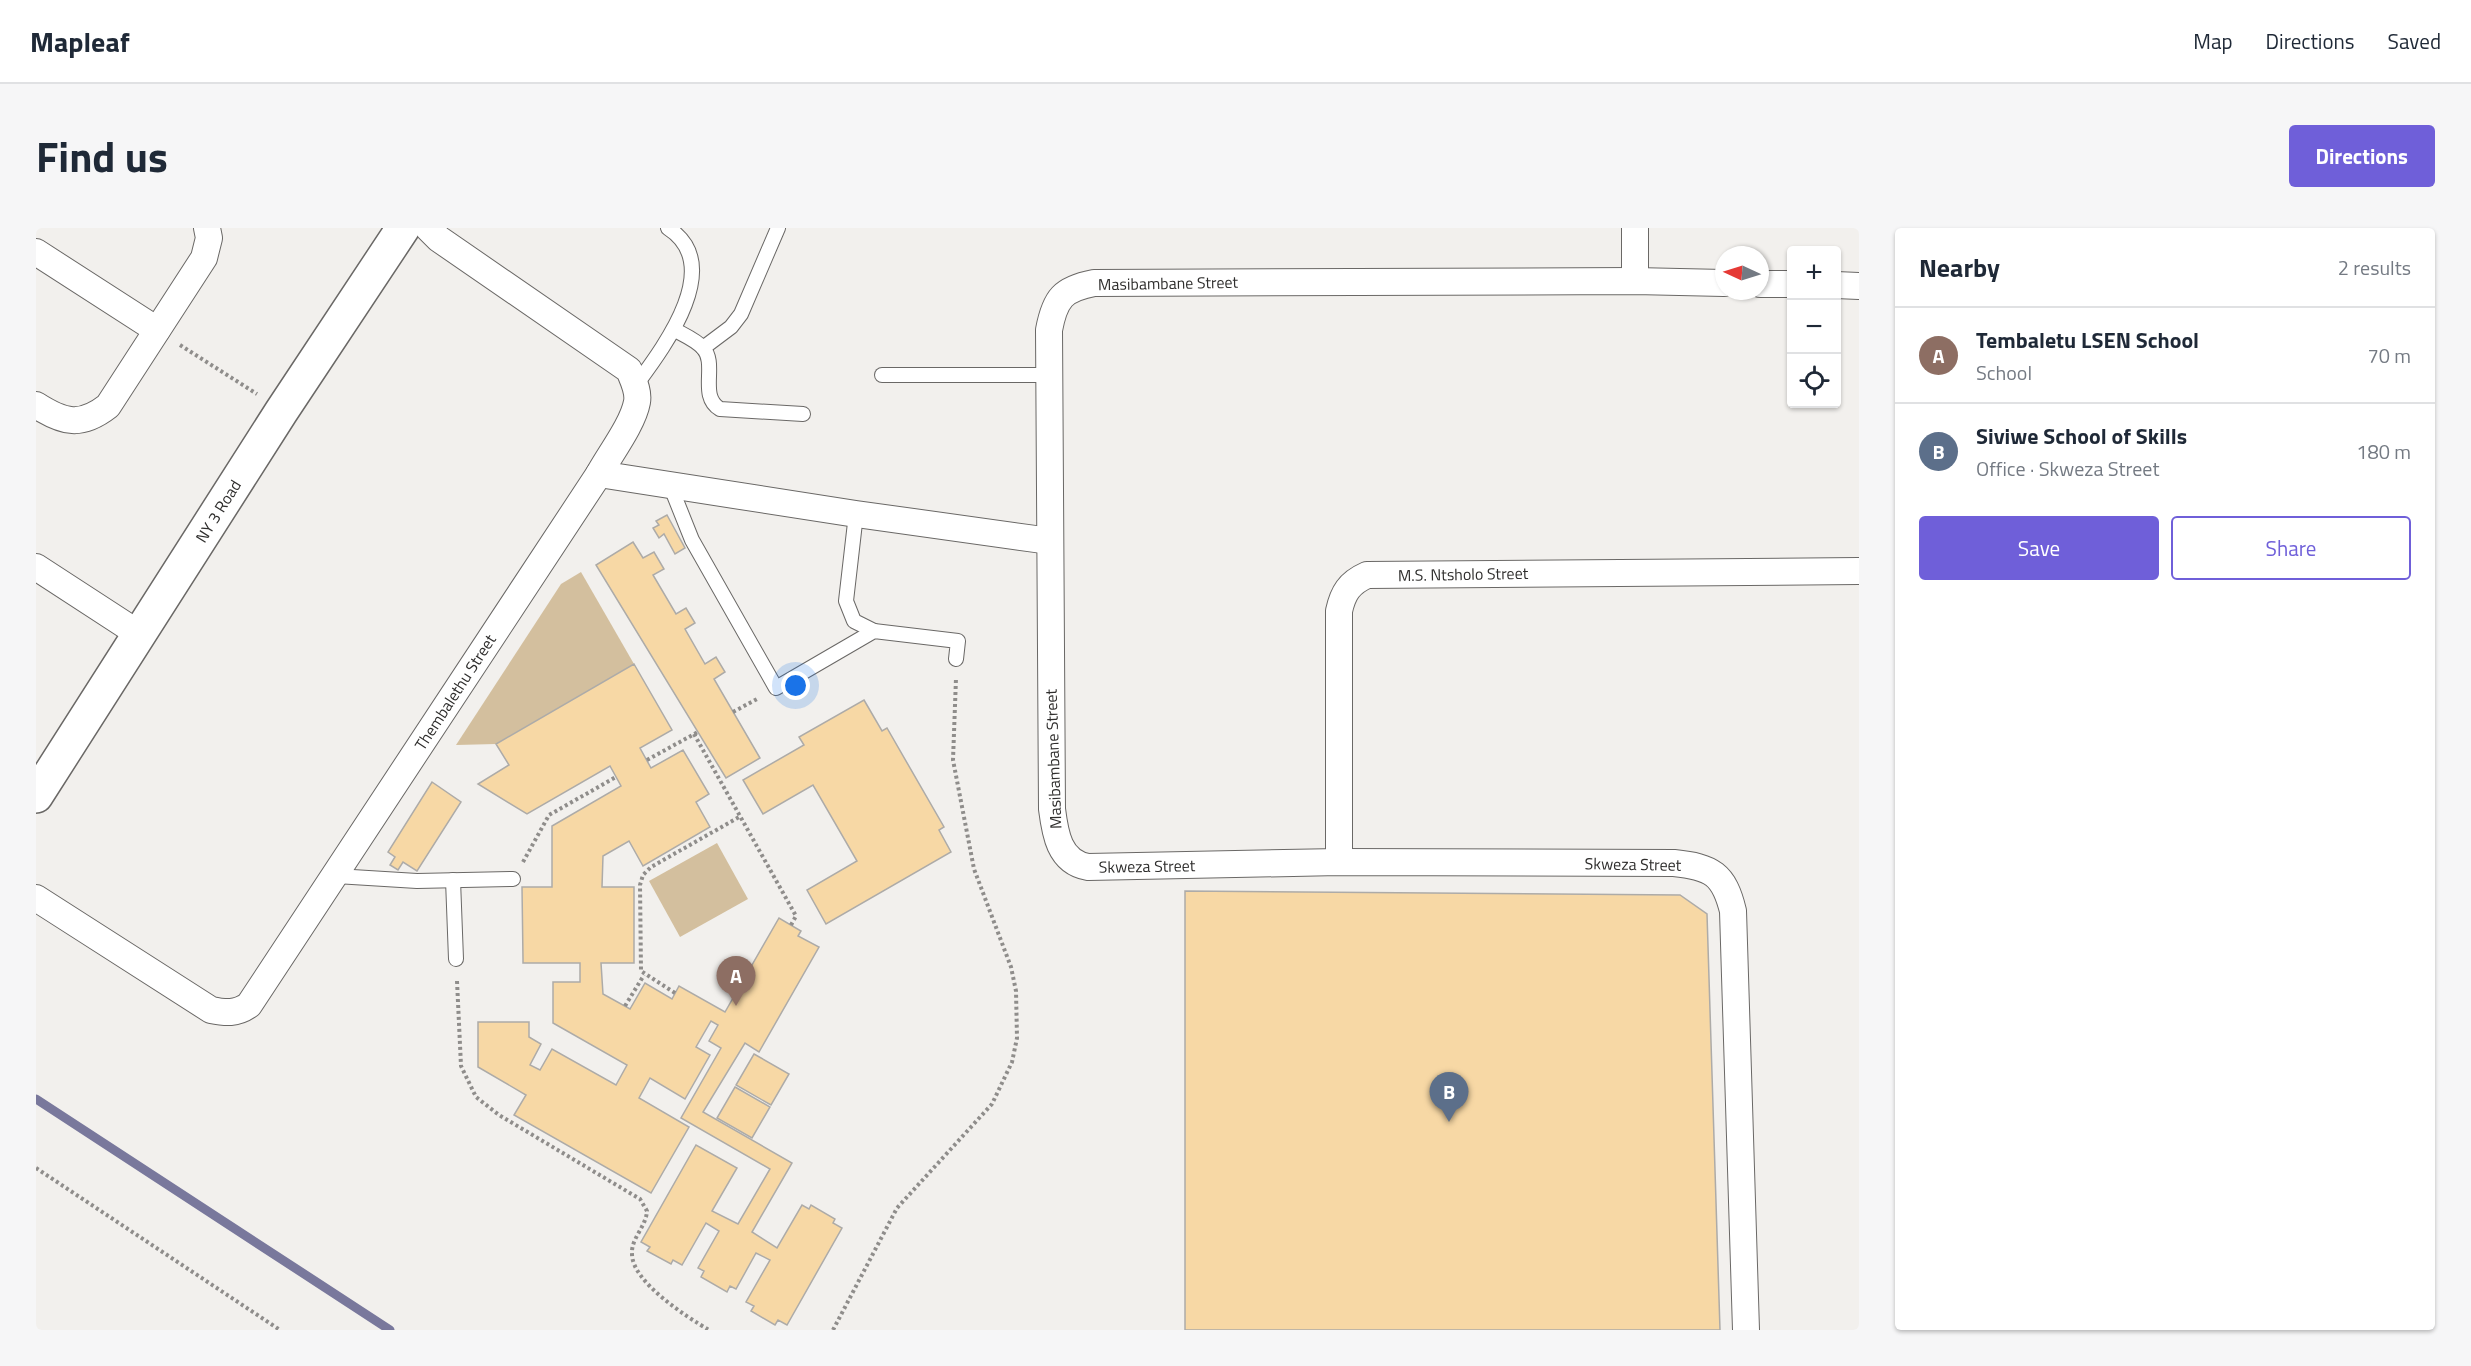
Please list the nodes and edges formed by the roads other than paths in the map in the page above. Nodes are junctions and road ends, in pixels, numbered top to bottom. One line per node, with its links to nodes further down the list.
1 (207, 228): 14 (street)
2 (404, 228): 29 (street, NY 3 Road)
3 (428, 228): 19 (street)
4 (668, 228): 15 (lane)
5 (778, 228): 16 (lane)
6 (1635, 228): 8 (street)
7 (36, 252): 14 (street)
8 (1635, 281): 9 (street, Masibambane Street); 18 (street, Masibambane Street)
9 (1715, 283)
10 (1769, 284): 11 (street)
11 (1787, 284)
12 (1841, 285): 13 (street)
13 (1859, 286)
14 (157, 330): 20 (street)
15 (675, 330): 16 (lane); 19 (lane)
16 (704, 348): 21 (lane)
17 (882, 375): 18 (lane)
18 (1048, 375): 25 (street, Masibambane Street)
19 (636, 385): 22 (street, Thembalethu Street)
20 (36, 405)
21 (803, 414)
22 (599, 474): 23 (street); 34 (street, Thembalethu Street)
23 (670, 485): 24 (street); 28 (lane)
24 (856, 514): 25 (street); 28 (lane)
25 (1050, 541): 33 (street, Masibambane Street)
26 (36, 567): 29 (street)
27 (1859, 571): 32 (street, M.S. Ntsholo Street)
28 (874, 632): 30 (lane)
29 (139, 634): 31 (street, NY 3 Road)
30 (956, 659)
31 (36, 796)
32 (1339, 862): 33 (street, Skweza Street); 39 (street, Skweza Street)
33 (1088, 867)
34 (336, 876): 36 (lane); 37 (street, Thembalethu Street)
35 (513, 879): 36 (lane)
36 (453, 880): 38 (lane)
37 (36, 898)
38 (456, 959)
39 (1746, 1330)

